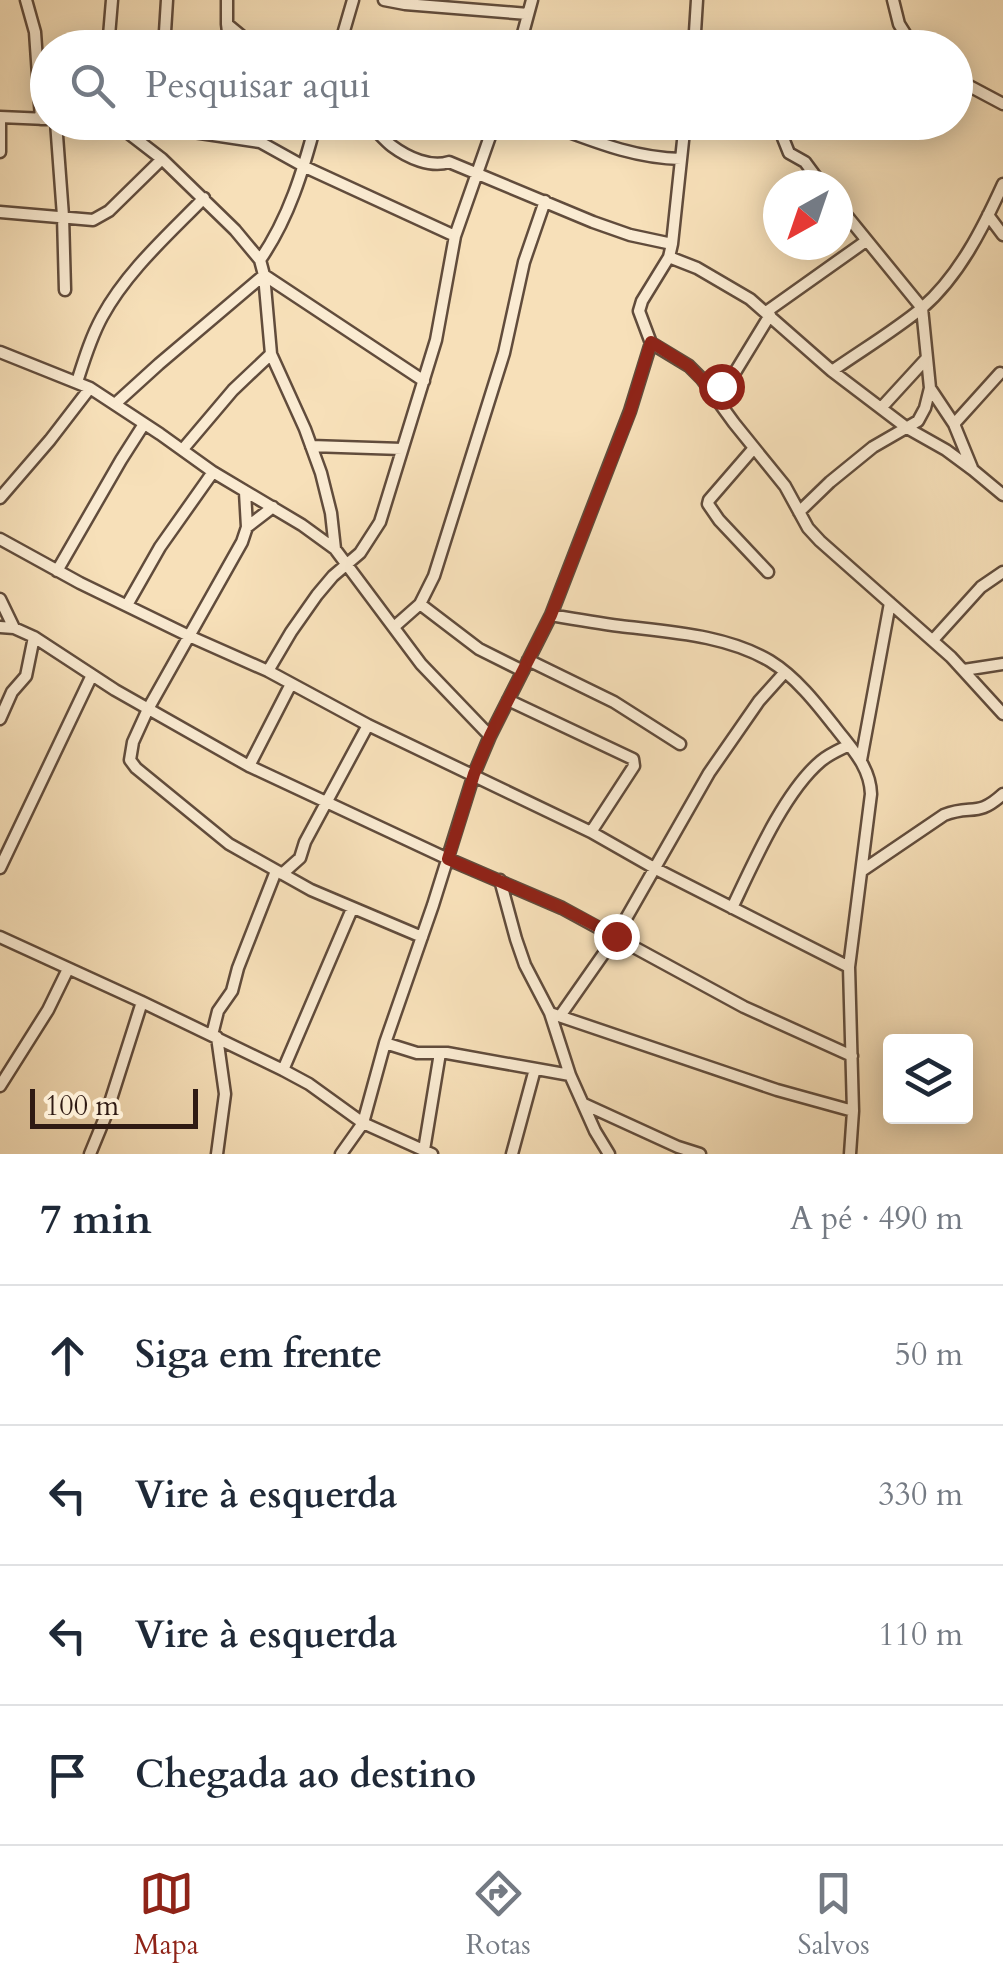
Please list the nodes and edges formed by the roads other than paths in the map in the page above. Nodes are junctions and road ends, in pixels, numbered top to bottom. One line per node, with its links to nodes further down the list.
1 (26, 0): 12 (street)
2 (112, 0): 13 (street)
3 (166, 0): 14 (street)
4 (227, 0): 11 (street)
5 (353, 0): 17 (street)
6 (384, 0): 10 (street)
7 (532, 0): 10 (street)
8 (697, 0): 19 (street)
9 (893, 0): 20 (street)
10 (528, 14): 18 (street)
11 (227, 24): 15 (street); 16 (street)
12 (34, 30)
13 (110, 30)
14 (165, 30)
15 (228, 30)
16 (234, 30)
17 (344, 30)
18 (524, 30)
19 (695, 30)
20 (903, 30)
21 (973, 89): 22 (street)
22 (1003, 104)
23 (0, 117): 24 (street); 34 (street)
24 (30, 118)
25 (57, 140): 45 (street)
26 (137, 140): 36 (street)
27 (250, 140): 37 (street)
28 (312, 140): 37 (street)
29 (385, 140): 39 (street)
30 (489, 140): 39 (street)
31 (594, 140): 35 (street)
32 (683, 140): 35 (street)
33 (784, 140): 38 (street)
34 (0, 152)
35 (681, 159): 50 (street)
36 (162, 160): 41 (street); 45 (street)
37 (305, 167): 48 (street); 51 (street)
38 (812, 170)
39 (477, 174): 42 (street); 48 (street)
40 (1003, 184): 44 (street)
41 (204, 198): 51 (street); 63 (street)
42 (545, 201): 50 (street); 94 (street)
43 (0, 212): 45 (street)
44 (988, 214): 47 (street); 54 (street)
45 (62, 216): 53 (street)
46 (853, 224): 49 (street)
47 (1003, 235)
48 (455, 236): 62 (street)
49 (866, 240): 54 (street); 55 (street)
50 (671, 250): 55 (street); 56 (street)
51 (260, 260): 52 (street)
52 (264, 275): 58 (street); 62 (street); 67 (street)
53 (65, 290)
54 (922, 308): 59 (street); 60 (street)
55 (768, 313): 60 (street); 66 (street)
56 (651, 342): 66 (street); 96 (street)
57 (0, 352): 63 (street)
58 (271, 354): 74 (street); 76 (street)
59 (926, 359): 65 (street); 68 (street)
60 (832, 371): 68 (street)
61 (1000, 373): 71 (street)
62 (424, 381): 77 (street)
63 (76, 382): 64 (street)
64 (90, 388): 67 (street); 82 (street)
65 (930, 388): 71 (street); 72 (street)
66 (713, 392): 75 (street)
67 (116, 404): 70 (street)
68 (882, 407): 69 (street)
69 (897, 420): 72 (street); 73 (street)
70 (144, 424): 76 (street); 89 (street)
71 (954, 424): 78 (street)
72 (908, 428): 73 (street); 78 (street)
73 (893, 434): 84 (street)
74 (312, 446): 77 (street); 87 (street)
75 (754, 448): 84 (street); 90 (street)
76 (182, 449): 79 (street)
77 (402, 449): 88 (street)
78 (973, 470): 81 (street)
79 (213, 472): 80 (street); 95 (street)
80 (245, 492): 83 (street); 85 (street)
81 (1003, 494)
82 (0, 498)
83 (272, 507): 85 (street); 87 (street)
84 (799, 512): 93 (street)
85 (247, 527): 100 (street)
86 (0, 539): 89 (street)
87 (336, 549): 88 (street)
88 (347, 563): 98 (street); 106 (street)
89 (58, 571): 95 (street)
90 (768, 572)
91 (1003, 572): 102 (street)
92 (0, 599): 99 (street)
93 (890, 603): 102 (street); 118 (street)
94 (420, 604): 98 (street); 104 (street)
95 (127, 605): 100 (street)
96 (551, 615): 104 (street); 107 (street)
97 (0, 626): 99 (street)
98 (394, 627): 115 (street)
99 (14, 628): 101 (street)
100 (188, 636): 106 (street); 111 (street)
101 (34, 637): 108 (street); 113 (street)
102 (932, 640): 105 (street)
103 (1003, 664): 105 (street)
104 (526, 666): 110 (street); 116 (street)
105 (964, 670): 112 (street)
106 (268, 671): 109 (street)
107 (785, 672): 117 (street); 127 (street)
108 (92, 676): 111 (street); 124 (street)
109 (291, 684): 114 (street); 119 (street)
110 (508, 700): 115 (street); 123 (street)
111 (148, 709): 119 (street); 129 (street)
112 (1003, 714)
113 (0, 719)
114 (368, 725): 120 (street); 122 (street)
115 (490, 736): 120 (street)
116 (680, 744)
117 (848, 745): 118 (street); 132 (street)
118 (861, 760): 128 (street)
119 (249, 766): 122 (street)
120 (474, 774): 123 (street); 125 (street)
121 (1003, 794): 128 (street)
122 (325, 802): 125 (street); 129 (street)
123 (591, 832): 127 (street)
124 (5, 843): 126 (street)
125 (448, 859): 130 (street); 134 (street)
126 (0, 868)
127 (656, 869): 132 (street); 133 (street)
128 (863, 870): 136 (street)
129 (278, 872): 131 (street); 140 (street)
130 (500, 880): 133 (street); 139 (street)
131 (352, 908): 134 (street); 145 (street)
132 (732, 908): 136 (street)
133 (616, 936): 139 (street); 143 (street)
134 (422, 937): 141 (street)
135 (2, 942): 137 (street)
136 (849, 966): 143 (street)
137 (68, 970): 138 (street); 147 (street)
138 (142, 1002): 140 (street); 152 (street)
139 (555, 1015): 146 (street); 149 (street)
140 (215, 1036): 145 (street); 153 (street)
141 (385, 1044): 142 (street); 150 (street)
142 (440, 1053): 144 (street); 151 (street)
143 (852, 1056): 149 (street)
144 (535, 1068): 146 (street); 155 (street)
145 (283, 1070): 150 (street)
146 (570, 1076): 148 (street)
147 (0, 1086)
148 (583, 1103): 156 (street); 157 (street)
149 (853, 1111): 158 (street)
150 (363, 1123): 151 (street); 154 (street)
151 (424, 1152)
152 (90, 1154)
153 (217, 1154)
154 (340, 1154)
155 (512, 1154)
156 (610, 1154)
157 (700, 1154)
158 (850, 1154)

